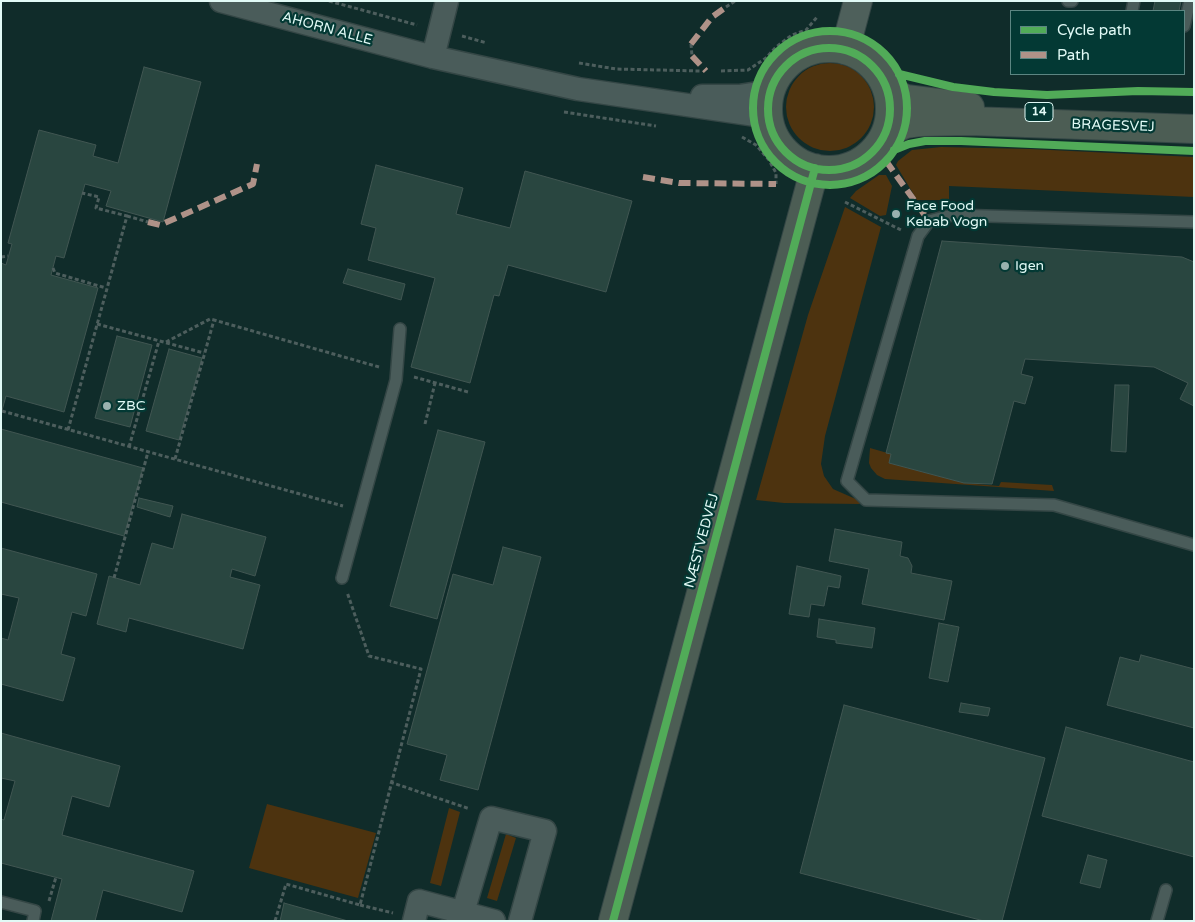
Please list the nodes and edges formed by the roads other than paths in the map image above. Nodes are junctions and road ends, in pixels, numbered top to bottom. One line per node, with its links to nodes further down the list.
1 (221, 1): 9 (street, AHORN ALLE)
2 (447, 1): 9 (street)
3 (858, 1): 8 (main road)
4 (1068, 1): 5 (lane)
5 (1072, 1)
6 (1190, 1): 7 (lane)
7 (1185, 22)
8 (847, 42): 10 (main road); 11 (main road)
9 (433, 57): 11 (street, AHORN ALLE)
10 (887, 90): 12 (main road, BRAGESVEJ / 14); 16 (main road)
11 (762, 104): 17 (main road)
12 (1194, 111)
13 (1194, 122): 14 (street)
14 (1132, 126): 15 (main road, BRAGESVEJ); 16 (main road, BRAGESVEJ)
15 (1194, 129)
16 (885, 134): 17 (main road)
17 (813, 175): 29 (main road, NÆSTVEDVEJ)
18 (1194, 222): 20 (lane)
19 (400, 329): 21 (lane)
20 (1194, 545)
21 (342, 578)
22 (1166, 890): 30 (lane)
23 (1, 902): 26 (lane)
24 (462, 912): 25 (street); 27 (street); 28 (street)
25 (414, 920)
26 (33, 921)
27 (494, 921)
28 (520, 921)
29 (613, 921)
30 (1157, 921)

